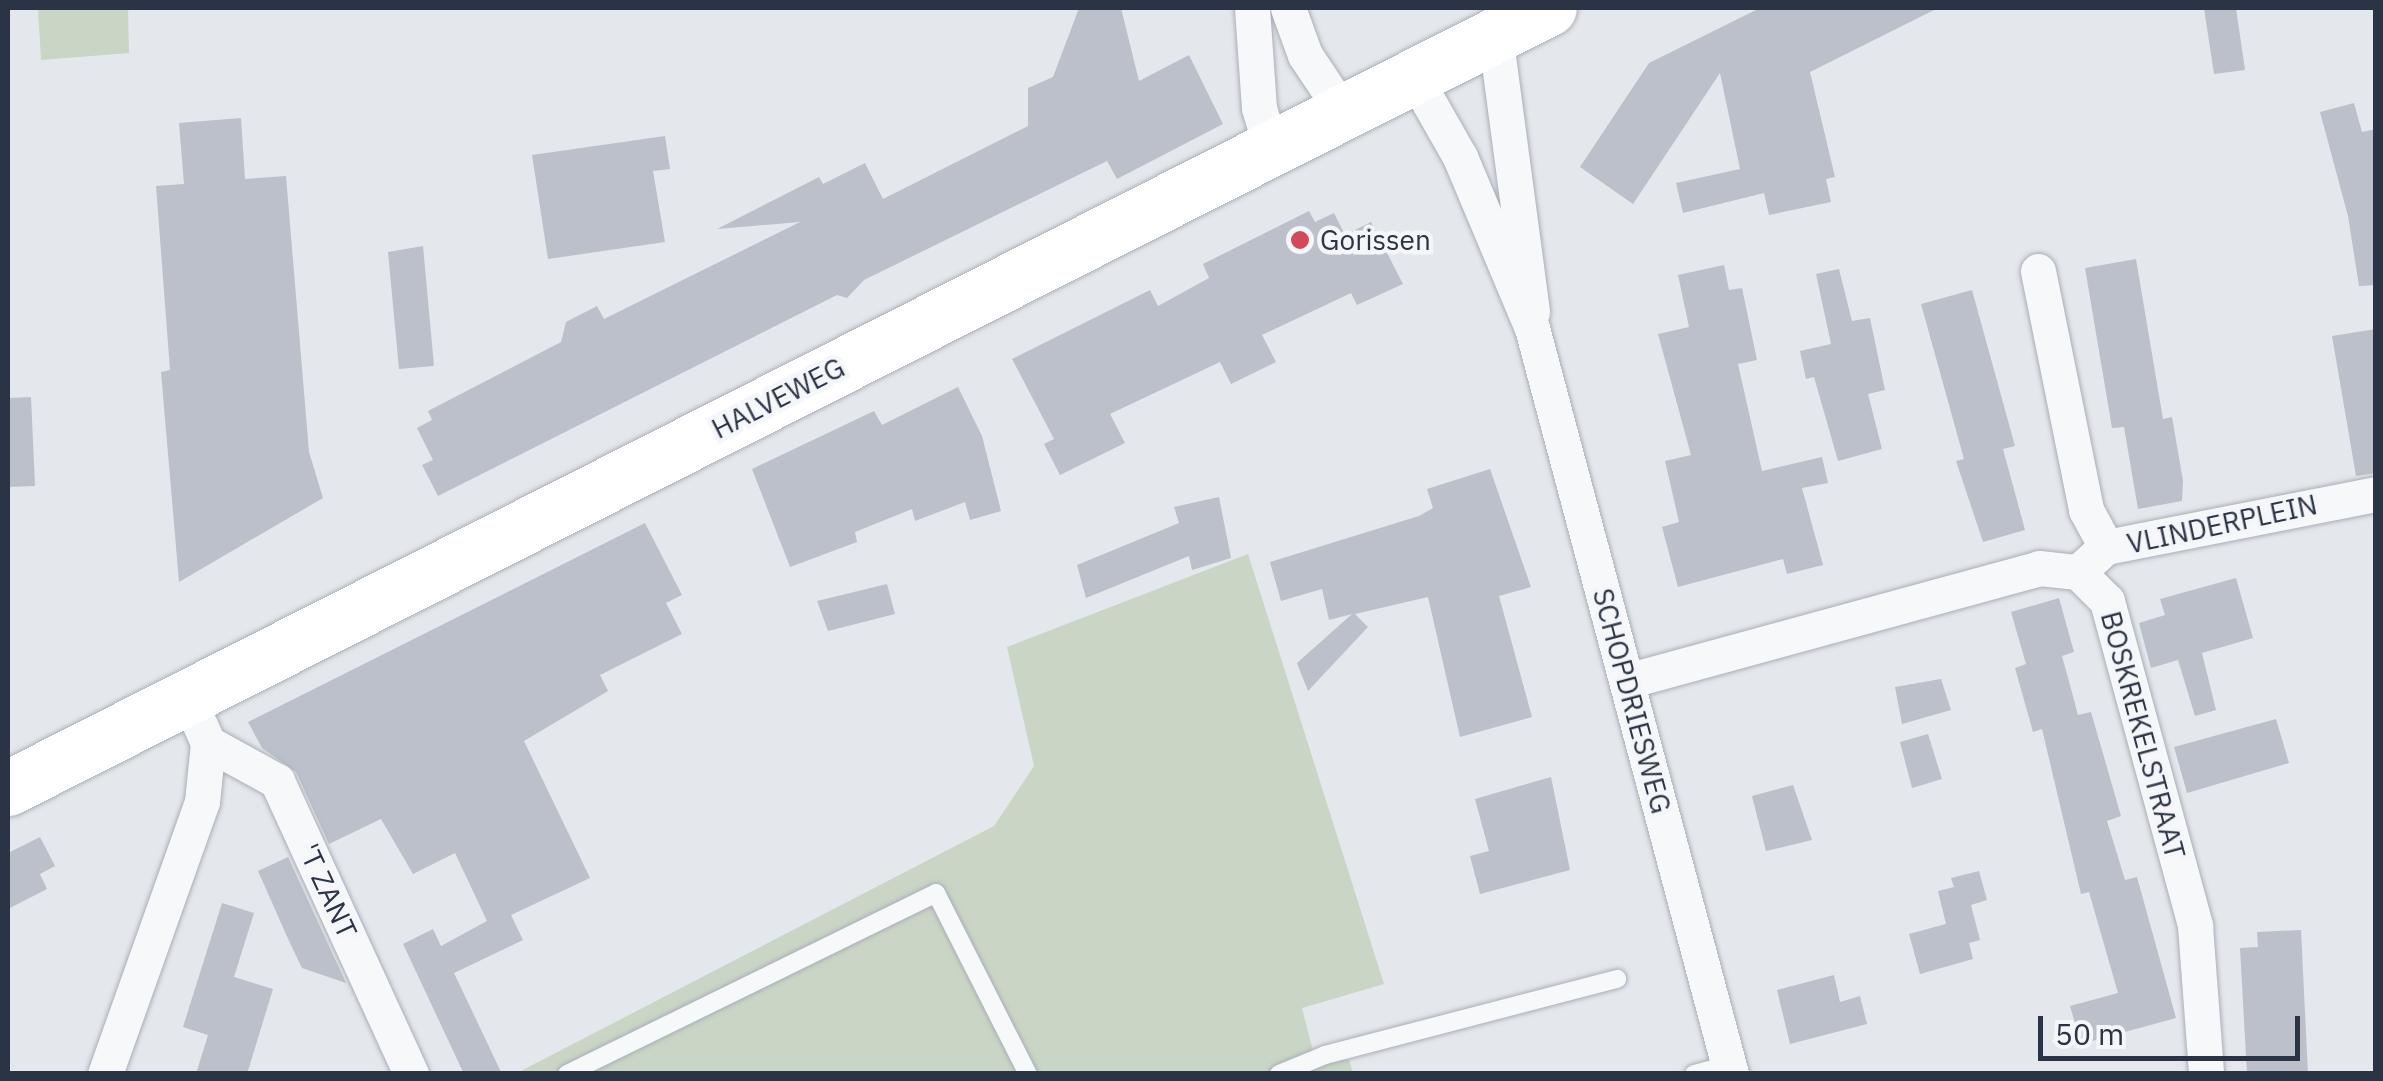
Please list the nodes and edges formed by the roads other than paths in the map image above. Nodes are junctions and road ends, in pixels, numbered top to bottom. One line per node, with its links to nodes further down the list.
1 (1252, 8): 7 (street)
2 (1288, 8): 6 (street)
3 (1549, 8): 4 (main road, HALVEWEG)
4 (1495, 34): 5 (main road, HALVEWEG); 9 (street, SCHOPDRIESWEG)
5 (1414, 76): 6 (main road, HALVEWEG); 9 (street, SCHOPDRIESWEG)
6 (1343, 112): 7 (main road, HALVEWEG)
7 (1271, 148): 14 (main road, HALVEWEG)
8 (2038, 271): 11 (street)
9 (1532, 328): 13 (street, SCHOPDRIESWEG)
10 (2376, 494): 11 (street, VLINDERPLEIN)
11 (2106, 547): 12 (street, VLINDERPLEIN)
12 (2078, 572): 13 (street); 24 (street, BOSKREKELSTRAAT)
13 (1627, 681): 17 (street, SCHOPDRIESWEG)
14 (198, 720): 15 (main road, HALVEWEG); 18 (street); 19 (street, 'T ZANT)
15 (8, 788)
16 (1617, 979): 22 (lane)
17 (1729, 1069): 23 (lane)
18 (105, 1074)
19 (411, 1074)
20 (567, 1074): 21 (lane)
21 (1028, 1074)
22 (1279, 1074)
23 (1694, 1074)
24 (2206, 1074)

